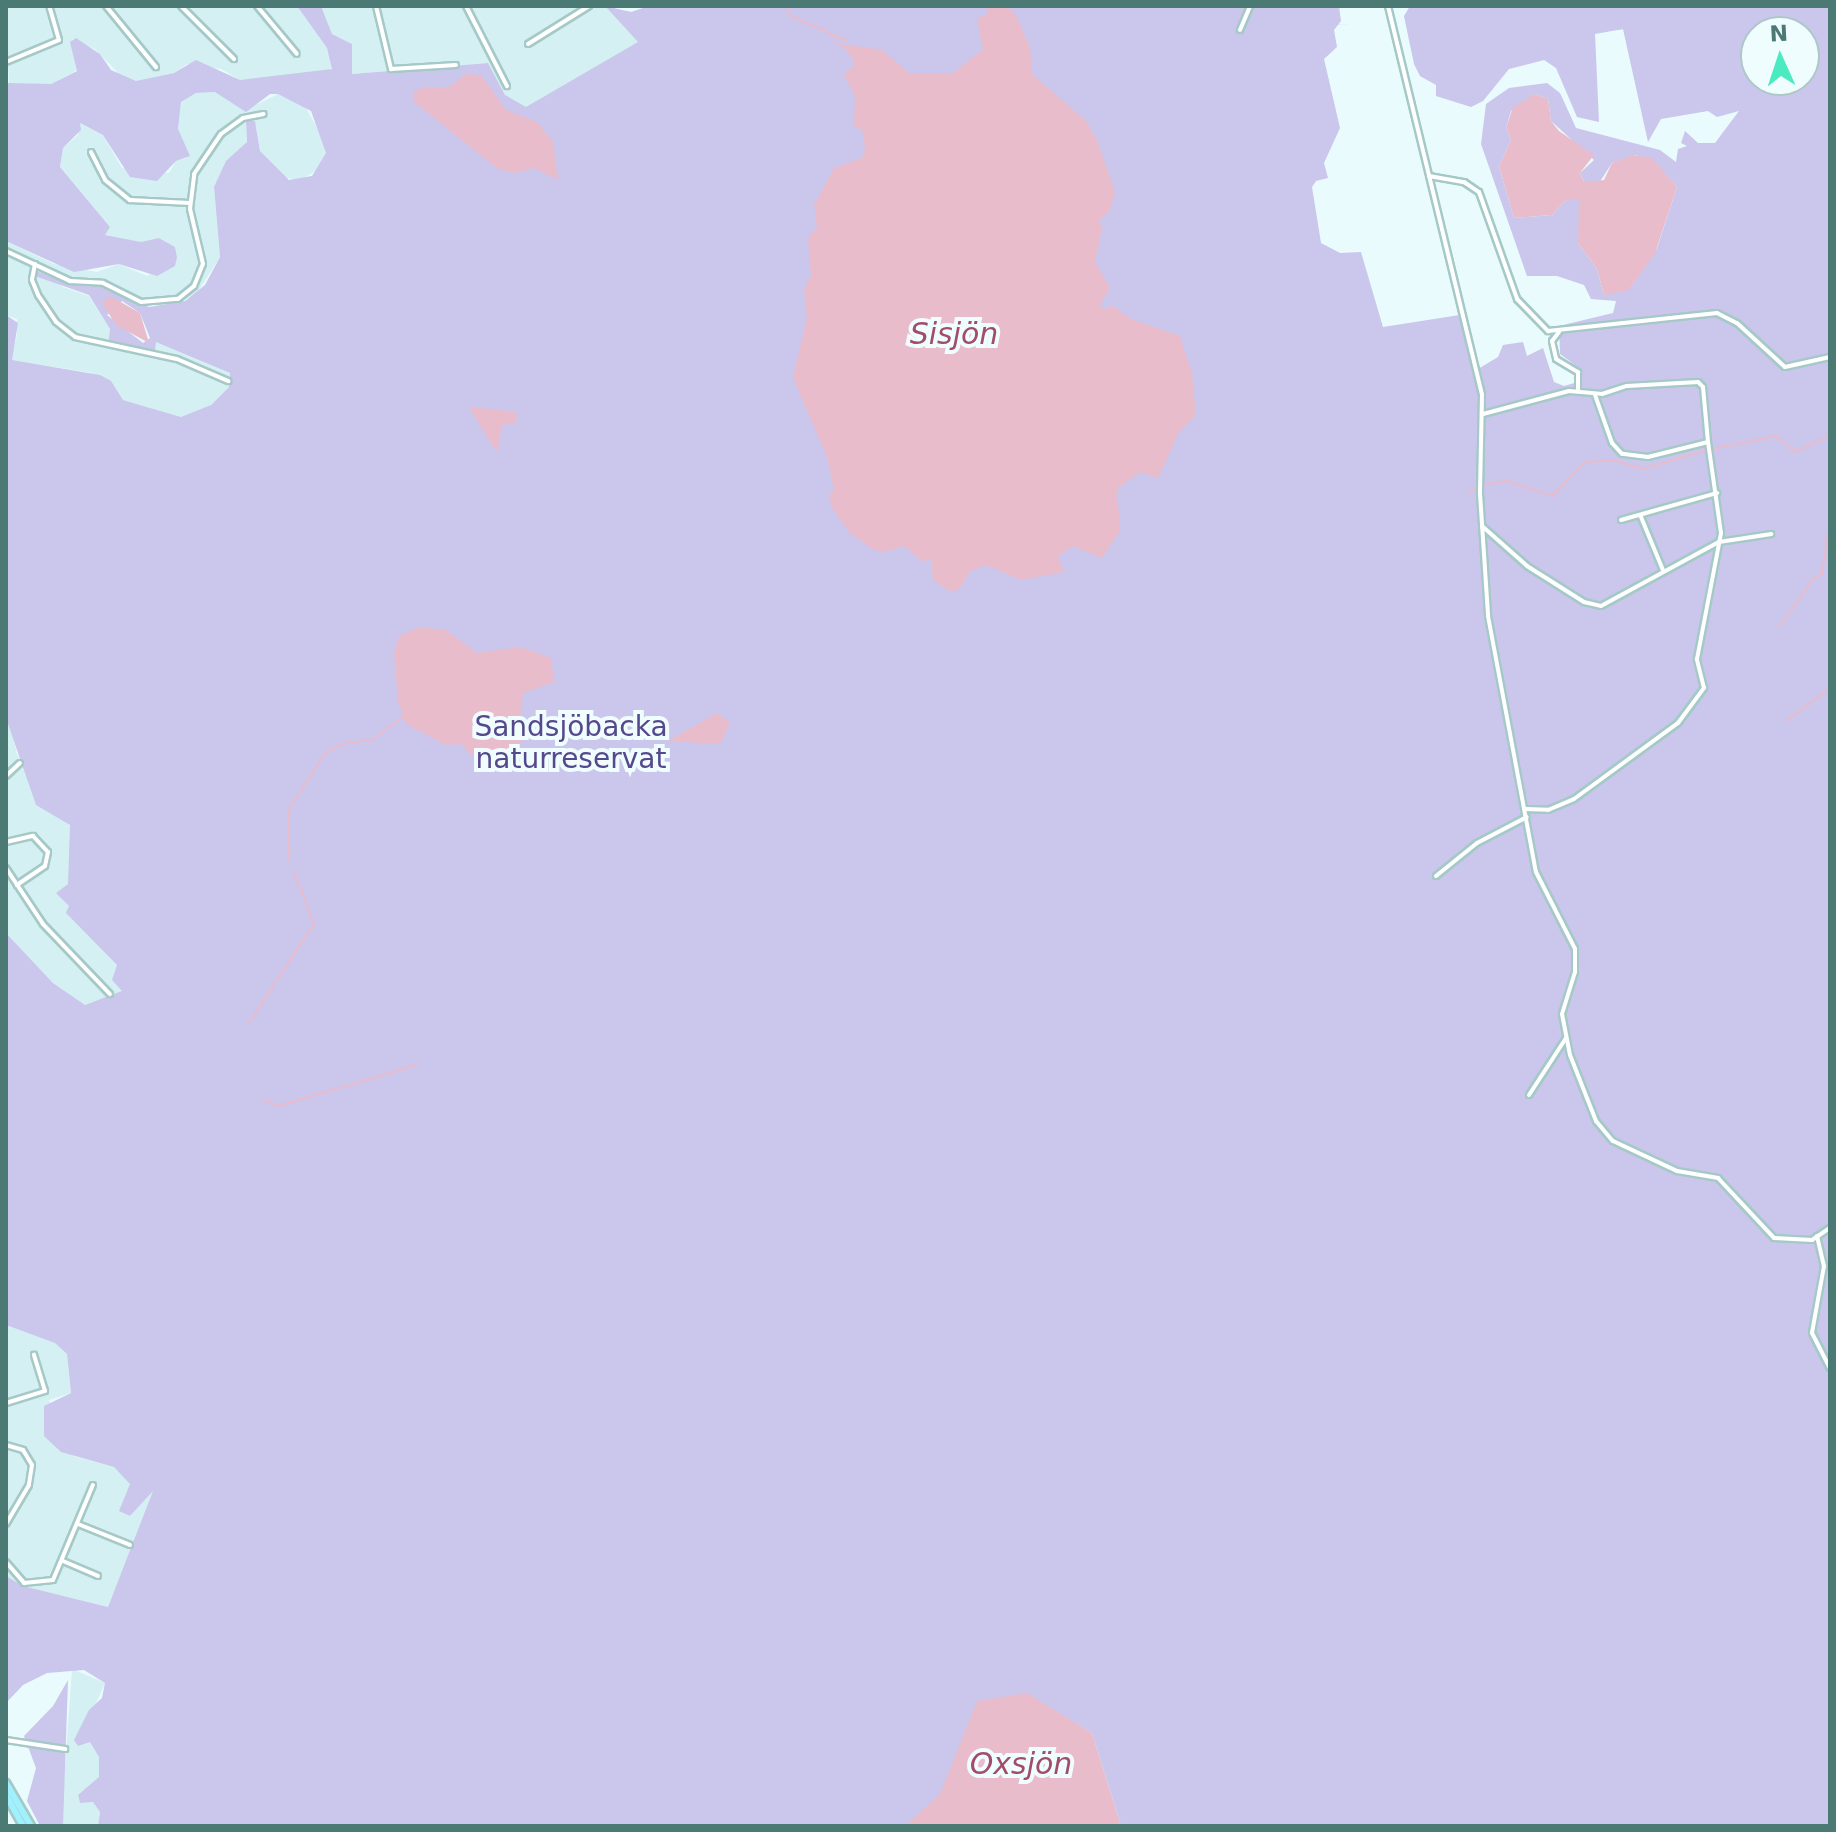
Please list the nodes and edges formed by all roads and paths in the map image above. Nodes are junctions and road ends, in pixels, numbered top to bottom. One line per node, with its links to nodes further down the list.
1 (49, 6): 14 (street)
2 (106, 6): 16 (street)
3 (181, 6): 13 (street)
4 (257, 6): 12 (street)
5 (376, 6): 15 (street)
6 (466, 6): 17 (street)
7 (589, 6): 11 (street)
8 (1250, 6): 10 (street)
9 (1388, 6): 20 (street)
10 (1240, 30)
11 (528, 44)
12 (297, 54)
13 (234, 59)
14 (6, 62)
15 (456, 65)
16 (156, 67)
17 (507, 86)
18 (264, 114): 21 (street)
19 (91, 152): 21 (street)
20 (1429, 176): 24 (street); 29 (street)
21 (190, 203): 23 (street)
22 (6, 251): 23 (street)
23 (35, 264): 26 (street)
24 (1559, 332): 25 (street); 27 (street)
25 (1830, 357)
26 (228, 381)
27 (1578, 390): 28 (street); 29 (street)
28 (1595, 395): 30 (street); 30 (street)
29 (1483, 414): 34 (street)
30 (1708, 442): 31 (street)
31 (1717, 493): 32 (street); 36 (street)
32 (1641, 517): 33 (street); 37 (street)
33 (1621, 520)
34 (1482, 526): 37 (street); 40 (street)
35 (1771, 534): 36 (street)
36 (1719, 542): 37 (street); 40 (street)
37 (1663, 570)
38 (20, 763): 39 (street)
39 (6, 776)
40 (1525, 809): 41 (street)
41 (1527, 817): 44 (street); 49 (street)
42 (6, 842): 47 (street)
43 (6, 868): 45 (street)
44 (1436, 876)
45 (12, 879): 46 (street); 47 (street)
46 (6, 882)
47 (17, 885): 48 (street)
48 (110, 994)
49 (1566, 1038): 50 (street); 52 (street)
50 (1529, 1095)
51 (1830, 1228): 52 (street)
52 (1817, 1236): 54 (street)
53 (34, 1355): 55 (street)
54 (1830, 1368)
55 (6, 1403)
56 (6, 1445): 58 (street)
57 (93, 1485): 59 (street)
58 (6, 1524)
59 (78, 1524): 60 (street); 61 (street)
60 (130, 1545)
61 (63, 1561): 62 (street); 63 (street)
62 (6, 1562)
63 (98, 1576)
64 (6, 1740): 65 (street)
65 (65, 1749)
66 (6, 1783): 69 (main road)
67 (6, 1795): 68 (main road)
68 (23, 1826)
69 (31, 1826)

